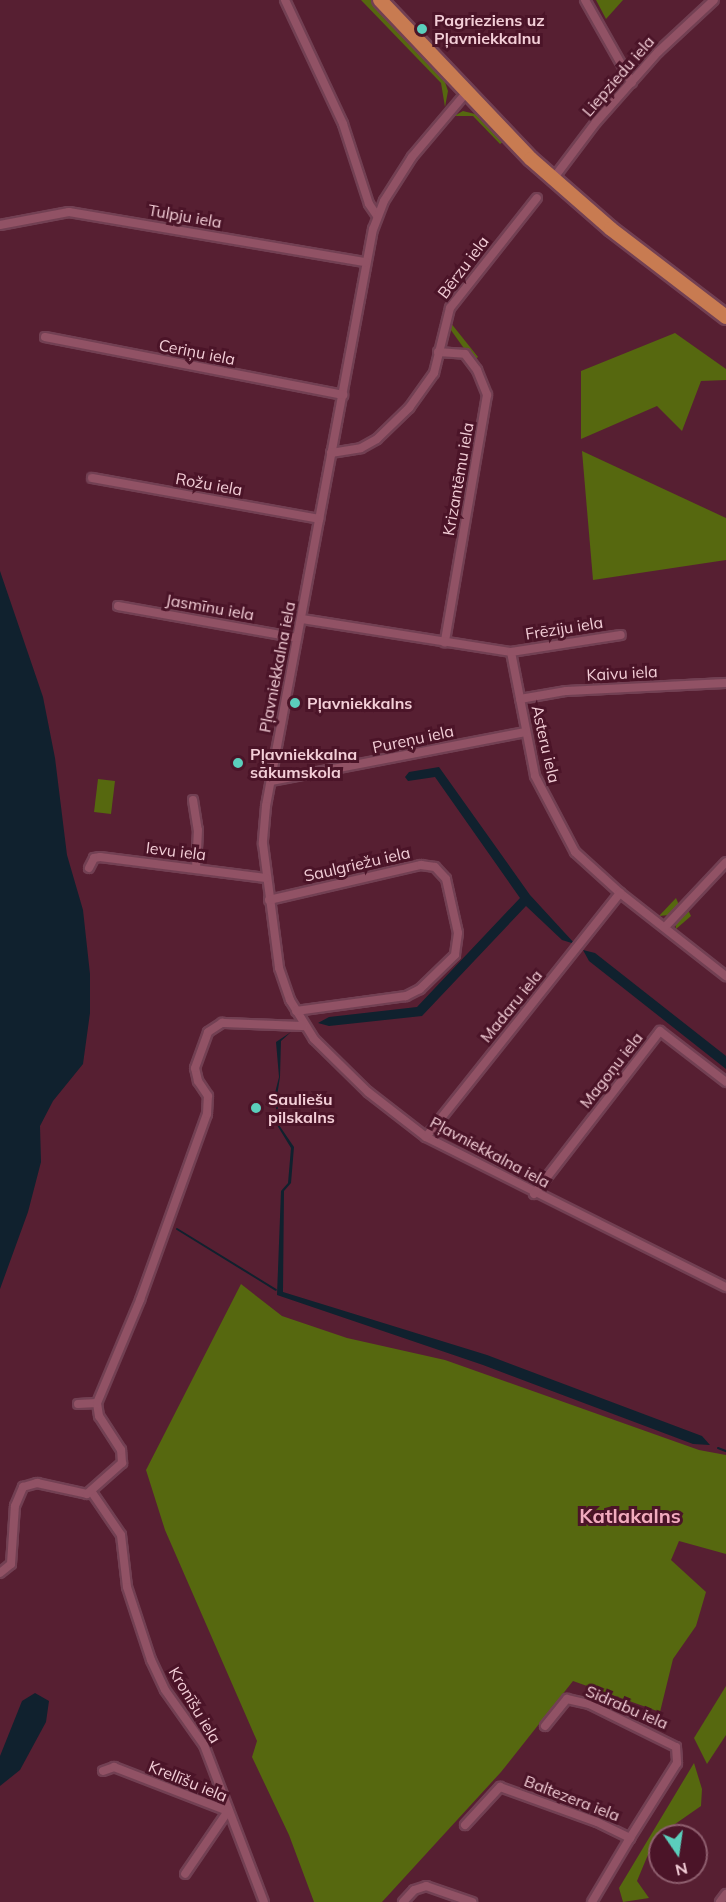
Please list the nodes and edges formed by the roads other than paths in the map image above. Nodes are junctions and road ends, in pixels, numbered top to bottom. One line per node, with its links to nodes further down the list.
1 (285, 0): 9 (street)
2 (380, 0): 6 (main road)
3 (585, 0): 5 (street)
4 (714, 0): 5 (street, Liepziedu iela)
5 (632, 83): 7 (street, Liepziedu iela)
6 (466, 93): 7 (main road); 9 (street, Pļavniekkalna iela)
7 (553, 179): 12 (main road)
8 (537, 198): 14 (street, Bērzu iela)
9 (377, 216): 11 (street, Pļavniekkalna iela)
10 (0, 225): 11 (street, Tulpju iela)
11 (366, 262): 15 (street, Pļavniekkalna iela)
12 (726, 317)
13 (45, 337): 15 (street, Ceriņu iela)
14 (438, 352): 16 (street, Bērzu iela); 23 (street, Krizantēmu iela)
15 (343, 395): 16 (street, Pļavniekkalna iela)
16 (331, 453): 18 (street, Pļavniekkalna iela)
17 (92, 478): 18 (street, Rožu iela)
18 (319, 519): 20 (street, Pļavniekkalna iela)
19 (118, 606): 22 (street, Jasmīnu iela)
20 (302, 619): 22 (street, Pļavniekkalna iela); 23 (street)
21 (621, 635): 24 (street, Frēziju iela)
22 (297, 638): 28 (street, Pļavniekkalna iela)
23 (446, 642): 24 (street)
24 (511, 652): 26 (street, Asteru iela)
25 (726, 683): 26 (street, Kaivu iela)
26 (520, 699): 27 (street, Asteru iela)
27 (525, 732): 28 (street, Pureņu iela); 34 (street, Asteru iela)
28 (271, 781): 33 (street, Pļavniekkalna iela)
29 (193, 800): 32 (street)
30 (722, 866): 36 (street)
31 (89, 868): 32 (street, Ievu iela)
32 (196, 868): 33 (street, Ievu iela)
33 (266, 878): 35 (street, Pļavniekkalna iela)
34 (620, 893): 36 (street, Asteru iela); 41 (street, Madaru iela)
35 (269, 900): 38 (street, Pļavniekkalna iela); 38 (street, Saulgriežu iela)
36 (664, 927): 37 (street, Asteru iela)
37 (726, 976)
38 (296, 1011): 39 (street, Pļavniekkalna iela)
39 (304, 1026): 41 (street, Pļavniekkalna iela); 44 (street)
40 (726, 1082): 42 (street, Magoņu iela)
41 (426, 1137): 42 (street, Pļavniekkalna iela)
42 (534, 1194): 43 (street, Pļavniekkalna iela)
43 (726, 1287)
44 (97, 1403): 45 (street); 46 (street)
45 (78, 1404)
46 (91, 1491): 47 (street); 50 (street, Kronīšu iela)
47 (0, 1573)
48 (545, 1726): 52 (street, Sidrabu iela)
49 (103, 1771): 50 (street, Krellīšu iela)
50 (228, 1811): 53 (street, Krellīšu iela); 55 (street, Kronīšu iela)
51 (465, 1825): 52 (street, Baltezera iela)
52 (630, 1838): 58 (street, Baltezera iela)
53 (185, 1874)
54 (726, 1894): 59 (street)
55 (264, 1902)
56 (403, 1902): 57 (street)
57 (472, 1902)
58 (592, 1902)
59 (720, 1902)

